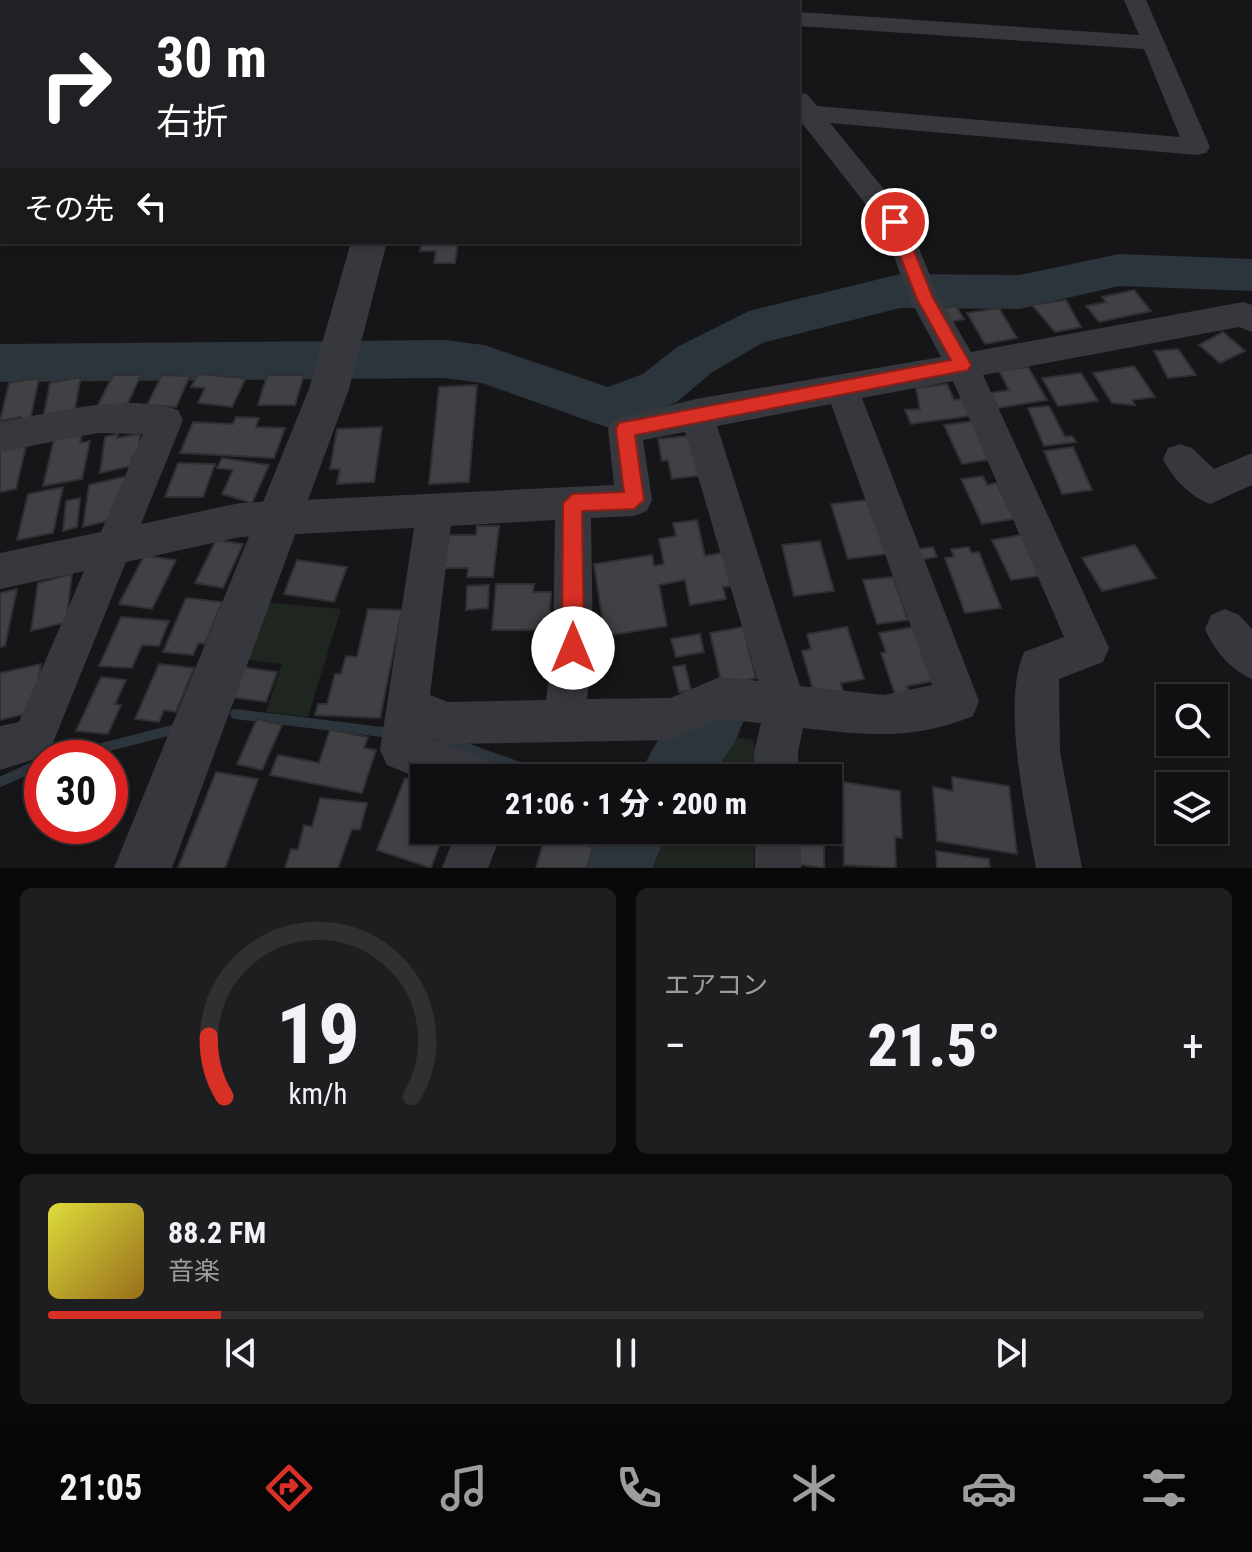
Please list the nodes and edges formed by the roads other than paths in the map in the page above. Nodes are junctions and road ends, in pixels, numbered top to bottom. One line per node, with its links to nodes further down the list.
1 (1135, 0): 3 (street)
2 (800, 19): 3 (street)
3 (1153, 43): 4 (street)
4 (803, 106): 7 (street)
5 (368, 244): 15 (street)
6 (1247, 317): 7 (street)
7 (962, 365): 8 (street); 31 (street)
8 (841, 387): 9 (street); 21 (street)
9 (696, 413): 13 (street); 21 (street)
10 (0, 437): 16 (street)
11 (1180, 459): 12 (street)
12 (1252, 468)
13 (573, 503): 14 (street); 22 (street)
14 (435, 510): 15 (street); 20 (street)
15 (279, 521): 16 (street); 28 (street)
16 (113, 549): 17 (street); 23 (street)
17 (0, 571)
18 (1225, 629): 19 (street)
19 (1252, 659)
20 (408, 707): 22 (street); 24 (street)
21 (786, 707): 22 (street); 25 (street)
22 (564, 721)
23 (0, 748)
24 (438, 764)
25 (776, 764)
26 (474, 844): 29 (street)
27 (778, 844): 30 (street)
28 (143, 868)
29 (465, 868)
30 (778, 868)
31 (1059, 868)

